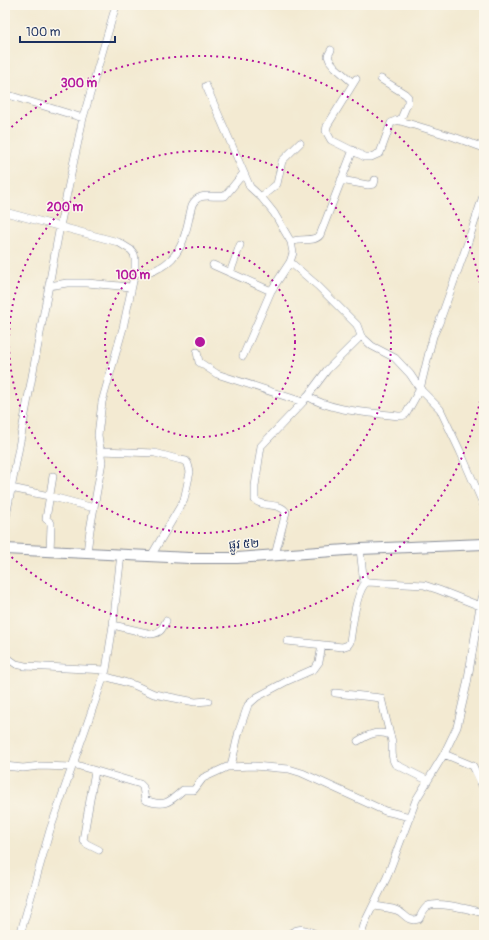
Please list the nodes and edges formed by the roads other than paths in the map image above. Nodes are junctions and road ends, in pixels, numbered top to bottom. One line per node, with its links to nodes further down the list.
1 (116, 5): 6 (street)
2 (331, 50): 10 (street)
3 (381, 79): 7 (street)
4 (206, 86): 11 (street)
5 (5, 94): 6 (street)
6 (83, 118): 17 (street)
7 (400, 121): 9 (street); 10 (street)
8 (300, 143): 15 (street)
9 (484, 148)
10 (353, 150): 12 (street)
11 (244, 174): 15 (street); 22 (street)
12 (341, 180): 13 (street); 18 (street)
13 (375, 180)
14 (484, 193): 30 (street)
15 (261, 197): 18 (street)
16 (5, 212): 17 (street)
17 (60, 226): 22 (street); 24 (street)
18 (291, 242): 20 (street)
19 (240, 245): 23 (street)
20 (290, 262): 26 (street); 27 (street)
21 (213, 265): 23 (street)
22 (135, 272): 25 (street)
23 (230, 273): 26 (street)
24 (49, 286): 25 (street); 34 (street)
25 (131, 287): 32 (street)
26 (272, 291): 29 (street)
27 (361, 336): 30 (street); 31 (street)
28 (197, 352): 31 (street)
29 (243, 356)
30 (420, 389): 31 (street); 36 (street)
31 (305, 399): 45 (street)
32 (101, 451): 37 (street); 46 (street)
33 (53, 476): 35 (street)
34 (11, 488): 35 (street); 38 (street)
35 (49, 496): 37 (street); 42 (street)
36 (484, 506)
37 (94, 508): 43 (street)
38 (5, 522)
39 (484, 544): 41 (street, ផ្លូវ ៥២)
40 (5, 549): 42 (street, ផ្លូវ ៥២)
41 (360, 549): 45 (street, ផ្លូវ ៥២); 47 (street)
42 (50, 551): 43 (street, ផ្លូវ ៥២)
43 (87, 552): 44 (street, ផ្លូវ ៥២)
44 (121, 554): 46 (street, ផ្លូវ ៥២); 51 (street)
45 (275, 555): 46 (street, ផ្លូវ ៥២)
46 (151, 556)
47 (364, 584): 49 (street); 53 (street)
48 (484, 591): 49 (street)
49 (480, 606): 60 (street)
50 (166, 621): 51 (street)
51 (114, 625): 55 (street)
52 (287, 641): 53 (street)
53 (322, 645): 63 (street)
54 (5, 656): 55 (street)
55 (105, 673): 57 (street); 61 (street)
56 (335, 693): 58 (street)
57 (208, 702)
58 (390, 735): 59 (street); 65 (street)
59 (358, 741)
60 (444, 754): 65 (street); 66 (street)
61 (72, 765): 62 (street); 64 (street); 71 (street)
62 (5, 766)
63 (231, 766): 64 (street); 67 (street)
64 (95, 771): 68 (street)
65 (428, 780): 67 (street)
66 (484, 789)
67 (410, 817): 69 (street)
68 (99, 850)
69 (374, 906): 70 (street); 74 (street)
70 (484, 913)
71 (20, 935)
72 (288, 935): 73 (street)
73 (317, 935)
74 (361, 935)

